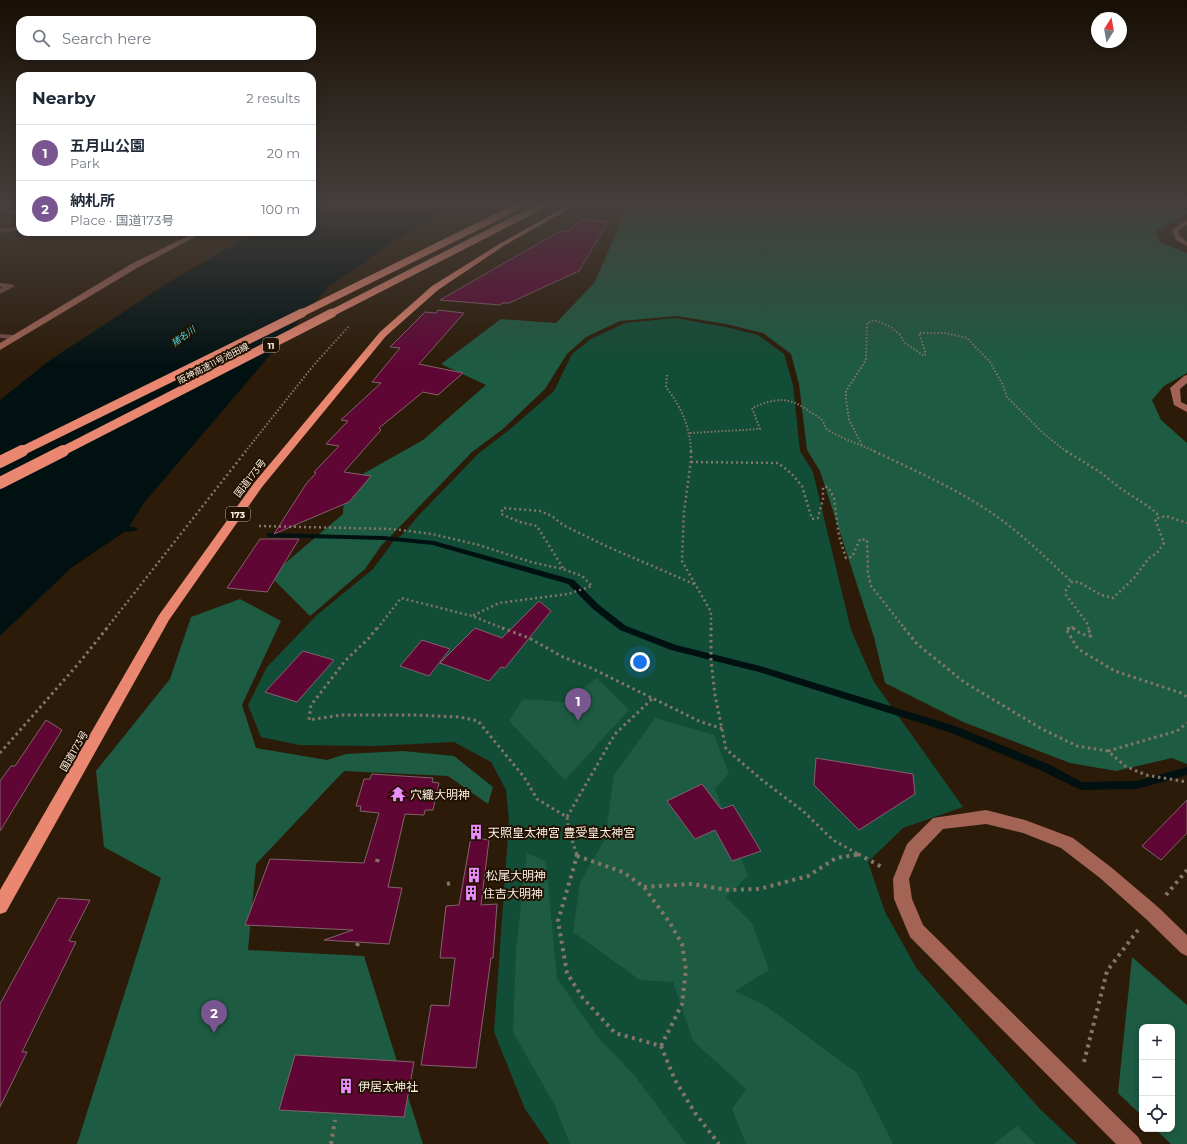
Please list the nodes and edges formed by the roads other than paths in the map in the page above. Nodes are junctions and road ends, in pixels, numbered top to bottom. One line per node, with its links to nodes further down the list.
1 (147, 259): 8 (street)
2 (411, 259): 12 (highway, 阪神高速11号池田線 / 11, bridge)
3 (437, 259): 13 (highway, 阪神高速11号池田線 / 11, bridge)
4 (479, 259): 14 (highway, 国道173号 / 173)
5 (0, 285): 6 (street)
6 (0, 292)
7 (0, 336): 8 (street)
8 (15, 337): 9 (street)
9 (0, 347)
10 (1187, 378): 11 (street)
11 (1187, 409)
12 (0, 462)
13 (0, 483)
14 (0, 906)
15 (1187, 947): 16 (street)
16 (1131, 1144)

